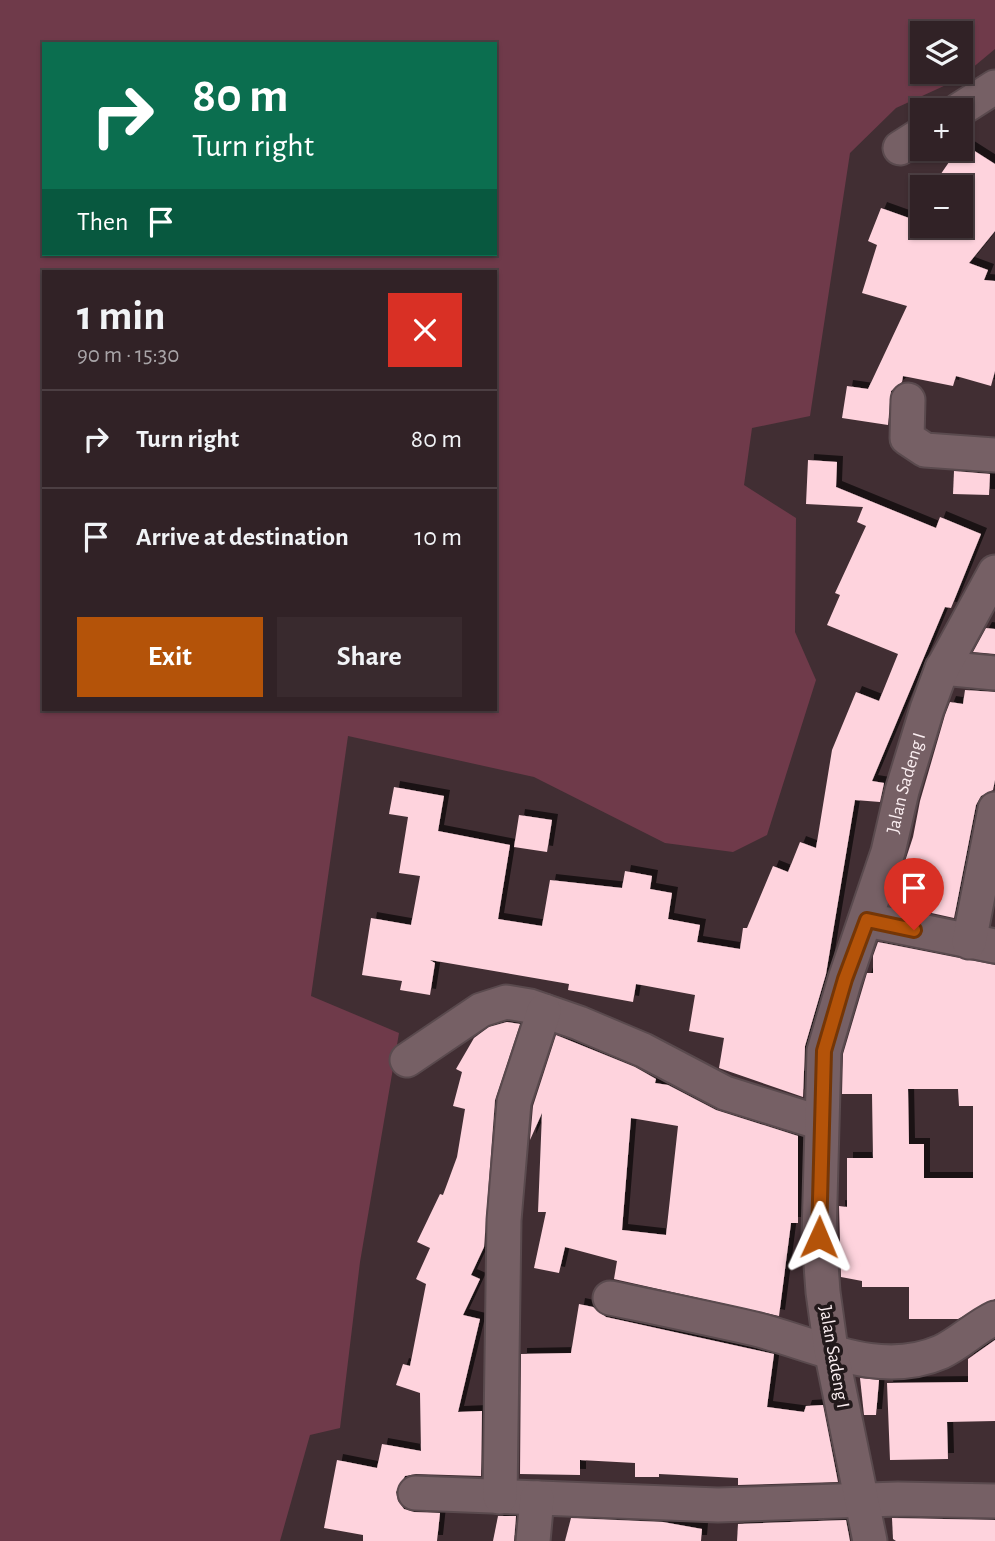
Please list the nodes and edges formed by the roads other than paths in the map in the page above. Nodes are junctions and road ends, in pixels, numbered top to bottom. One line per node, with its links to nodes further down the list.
1 (995, 87): 2 (street)
2 (973, 101)
3 (908, 400): 4 (street)
4 (995, 455)
5 (995, 572): 6 (street, Jalan Sadeng I)
6 (942, 668): 7 (street); 9 (street, Jalan Sadeng I)
7 (995, 673)
8 (995, 809): 10 (street)
9 (867, 920): 10 (street); 13 (street, Jalan Sadeng I)
10 (982, 944)
11 (544, 1011): 12 (street); 13 (street); 18 (street)
12 (407, 1060)
13 (821, 1123): 16 (street, Jalan Sadeng I)
14 (610, 1298): 16 (street)
15 (995, 1318): 16 (street)
16 (831, 1350): 21 (street, Jalan Sadeng I)
17 (415, 1493): 18 (street)
18 (500, 1496): 19 (street)
19 (537, 1498): 21 (street); 22 (street)
20 (995, 1501): 21 (street)
21 (862, 1502): 23 (street, Jalan Sadeng I)
22 (533, 1541)
23 (870, 1541)

